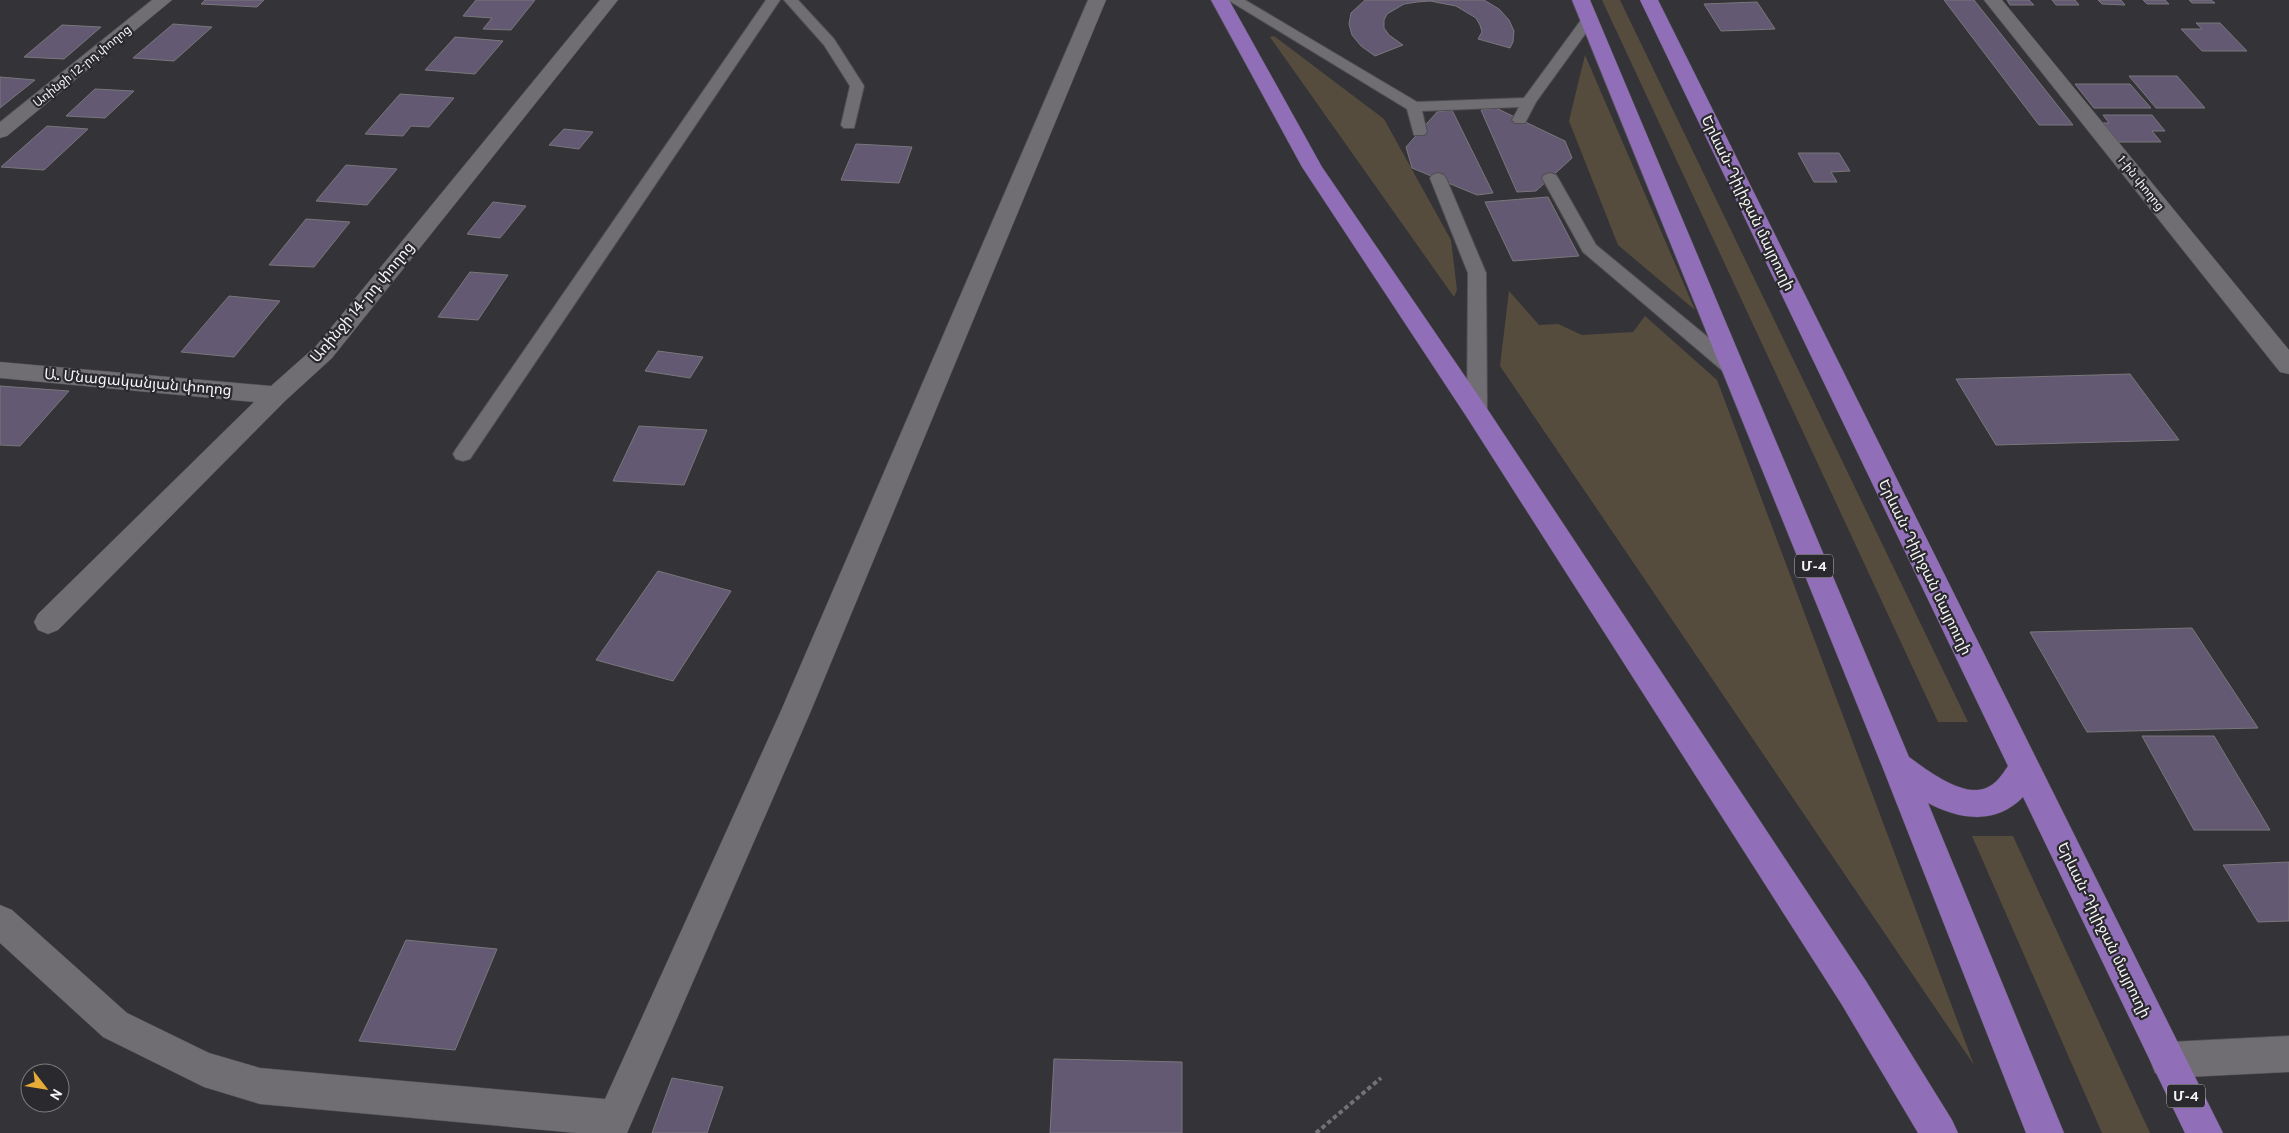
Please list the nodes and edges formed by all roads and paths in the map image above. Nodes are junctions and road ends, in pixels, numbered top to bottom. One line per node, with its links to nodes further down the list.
1 (163, 0): 15 (street, Առինջի 12-րդ փողոց)
2 (609, 0): 22 (street, Առինջի 14-րդ փողոց)
3 (773, 0): 24 (lane)
4 (791, 0): 14 (lane)
5 (1097, 0): 32 (street)
6 (1220, 0): 23 (highway)
7 (1235, 0): 12 (lane)
8 (1648, 0): 27 (highway, Երևան-Դիլիջան մայրուղի / Մ-4)
9 (1993, 0): 19 (street, 1-ին փողոց)
10 (1585, 10): 11 (lane); 20 (highway, Մ-4)
11 (1529, 102): 12 (lane); 13 (lane)
12 (1414, 107): 16 (lane)
13 (1520, 120)
14 (849, 125)
15 (0, 132)
16 (1419, 132)
17 (1438, 178): 23 (lane)
18 (1550, 178): 20 (lane)
19 (2289, 366)
20 (1731, 367): 26 (highway, Մ-4)
21 (0, 370): 22 (street, Ա. Մնացականյան փողոց)
22 (276, 394): 25 (street, Առինջի 14-րդ փողոց)
23 (1477, 413): 34 (highway)
24 (463, 454)
25 (48, 622)
26 (1897, 766): 27 (highway); 35 (highway, Մ-4)
27 (2024, 769): 30 (highway, Երևան-Դիլիջան մայրուղի / Մ-4)
28 (0, 921): 32 (street)
29 (2289, 1054): 30 (street)
30 (2168, 1060): 36 (highway, Երևան-Դիլիջան մայրուղի / Մ-4)
31 (1380, 1078): 33 (path)
32 (612, 1125)
33 (1316, 1133)
34 (1939, 1133)
35 (2045, 1133)
36 (2204, 1133)

